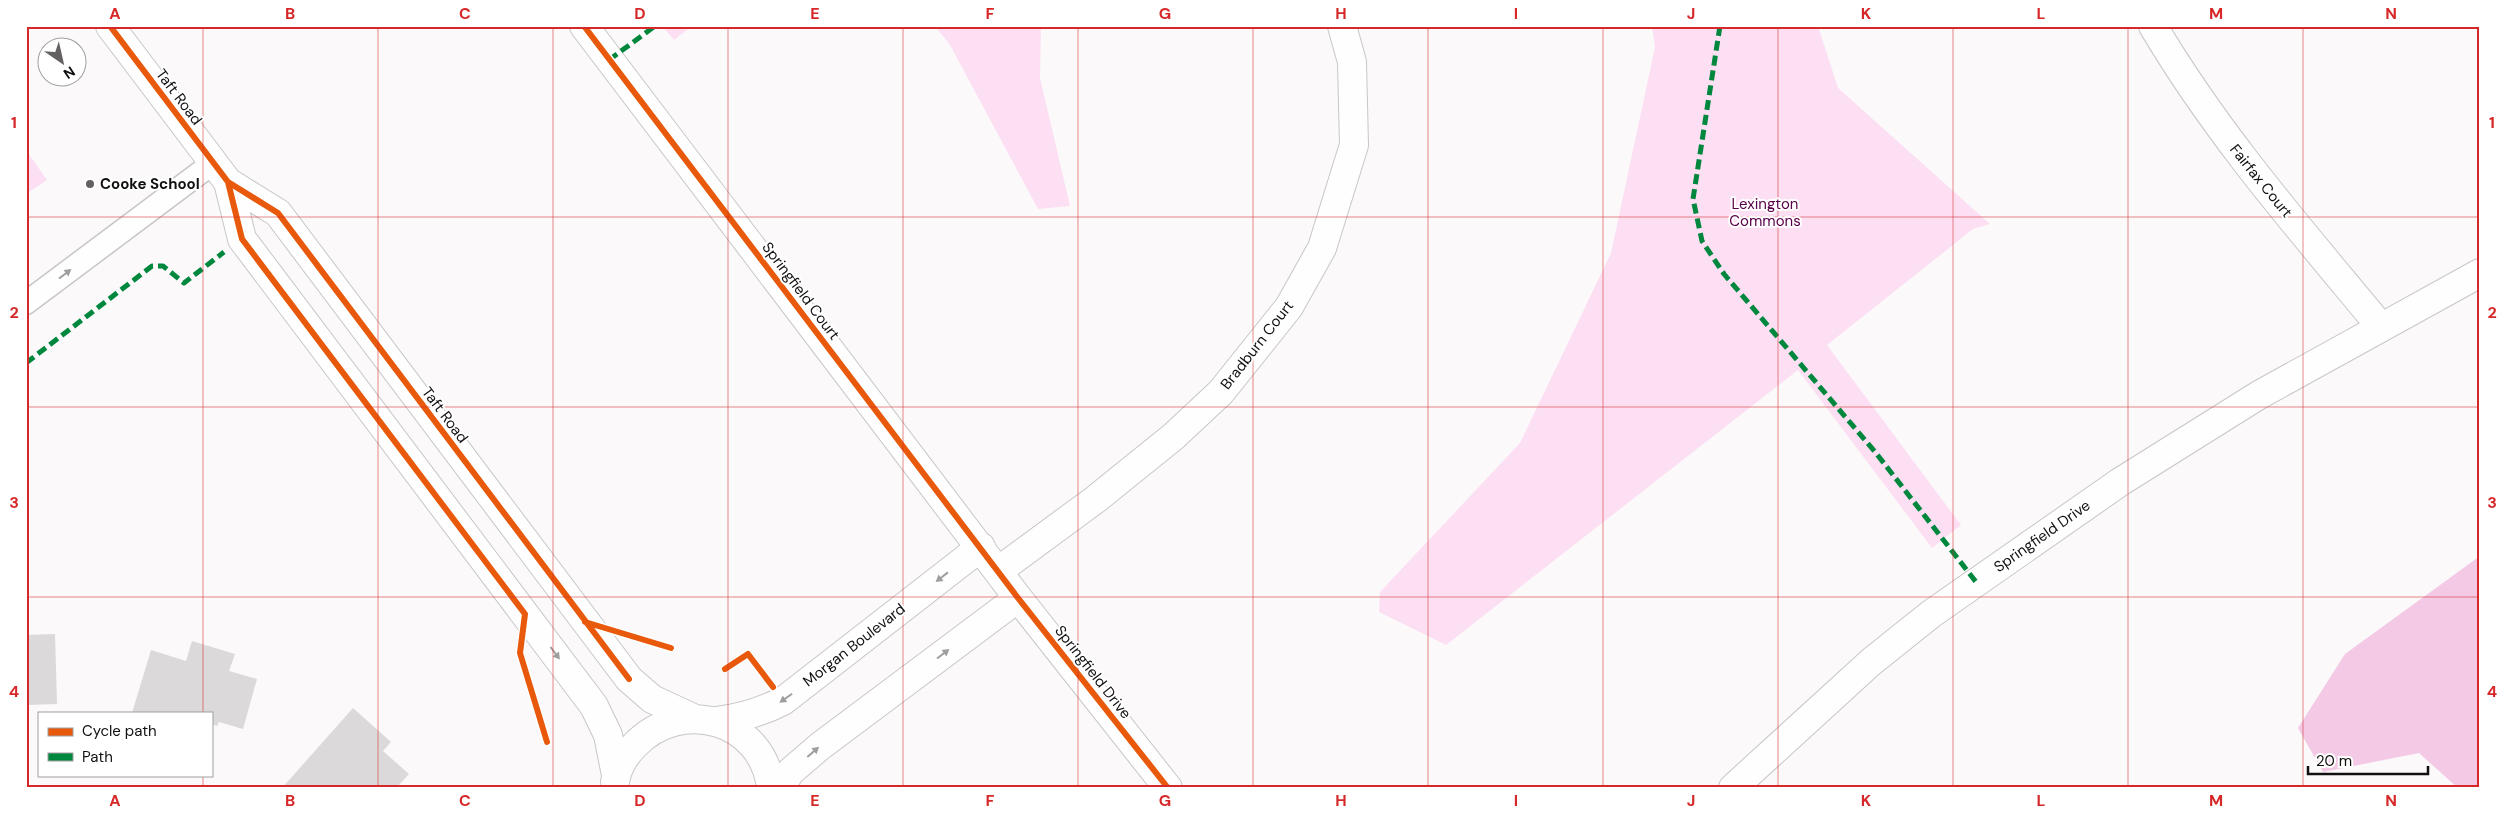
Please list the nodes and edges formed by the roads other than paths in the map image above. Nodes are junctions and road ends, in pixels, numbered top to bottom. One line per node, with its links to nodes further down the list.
1 (110, 26): 5 (street, Taft Road)
2 (584, 26): 9 (street, Springfield Court)
3 (1342, 26): 10 (street, Bradburn Court)
4 (2153, 26): 8 (street, Fairfax Court)
5 (220, 172): 7 (lane, one-way to 5); 12 (street, Taft Road); 13 (street, Taft Road, one-way to 13)
6 (2480, 273): 8 (street, Springfield Drive)
7 (26, 303)
8 (2381, 327): 17 (street, Springfield Drive)
9 (981, 547): 10 (street, Springfield Court); 12 (street, Morgan Boulevard, one-way to 12)
10 (998, 571): 11 (street, Springfield Drive)
11 (1018, 598): 15 (street, one-way to 11); 16 (street, Springfield Drive)
12 (705, 720): 13 (street, Morgan Boulevard); 14 (street, Taft Road)
13 (615, 781)
14 (771, 788)
15 (780, 788)
16 (1168, 788)
17 (1734, 788)

